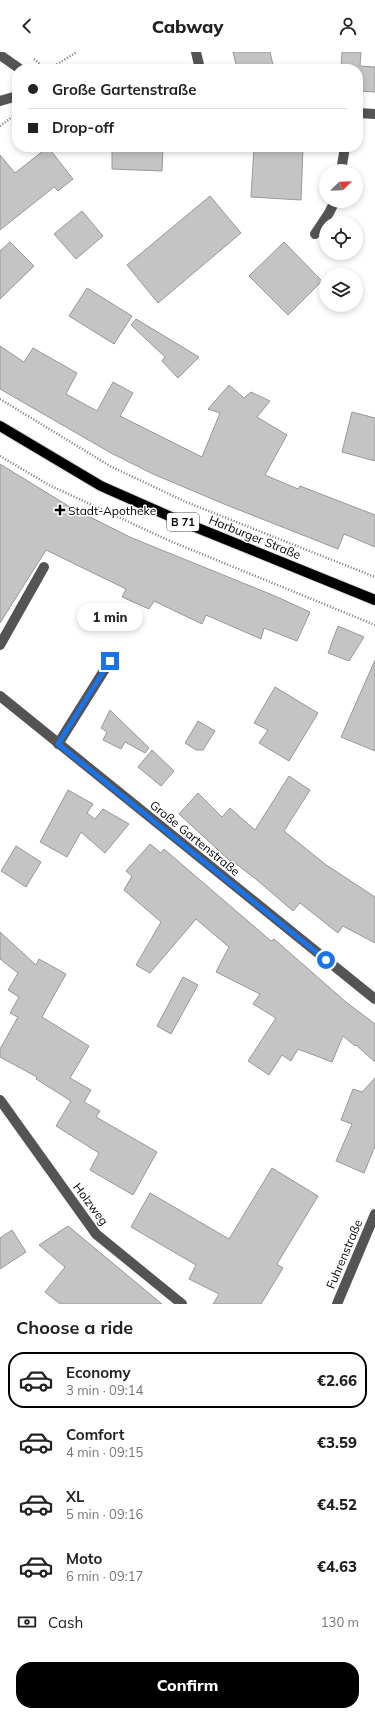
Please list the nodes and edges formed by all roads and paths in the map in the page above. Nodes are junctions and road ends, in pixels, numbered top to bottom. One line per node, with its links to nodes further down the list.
1 (77, 52): 7 (path)
2 (196, 52): 8 (street)
3 (0, 54): 5 (street)
4 (32, 57): 6 (path)
5 (13, 64)
6 (41, 64)
7 (57, 64)
8 (199, 64)
9 (12, 98): 10 (street)
10 (0, 102)
11 (363, 113): 12 (street)
12 (375, 114)
13 (12, 118): 14 (path)
14 (0, 126)
15 (344, 152): 16 (street)
16 (342, 164)
17 (332, 208): 18 (street)
18 (315, 234)
19 (0, 399): 23 (path)
20 (0, 426): 24 (main road, Harburger Straße / B 71)
21 (0, 456): 25 (path)
22 (44, 567): 26 (street)
23 (375, 577)
24 (375, 600)
25 (375, 625)
26 (0, 646)
27 (110, 661): 29 (street)
28 (0, 696): 29 (street, Große Gartenstraße)
29 (58, 744): 30 (street, Große Gartenstraße)
30 (375, 999)
31 (0, 1100): 33 (street, Holzweg)
32 (375, 1214): 34 (street, Fuhrenstraße)
33 (182, 1304)
34 (336, 1304)

